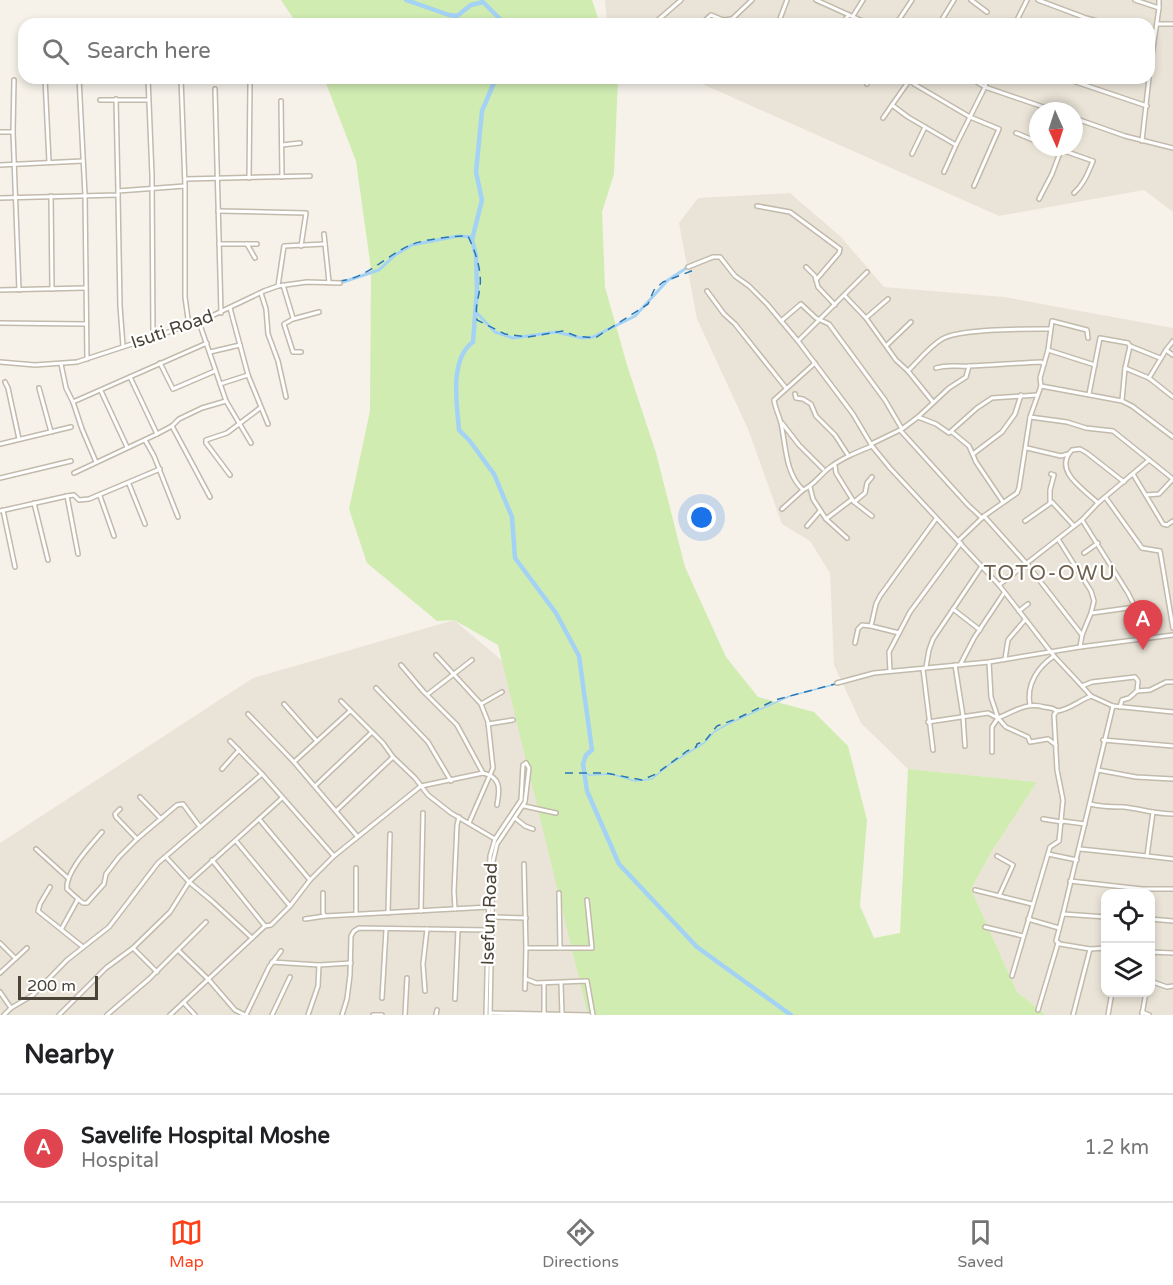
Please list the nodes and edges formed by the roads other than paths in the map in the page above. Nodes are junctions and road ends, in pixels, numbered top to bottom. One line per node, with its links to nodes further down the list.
1 (681, 0): 16 (street)
2 (752, 0): 17 (street)
3 (787, 0): 18 (street)
4 (816, 0): 15 (street)
5 (862, 0): 15 (street)
6 (912, 0): 21 (street)
7 (954, 0): 22 (street)
8 (971, 0): 14 (street)
9 (1027, 0): 23 (street)
10 (1038, 0): 24 (street)
11 (1135, 0): 13 (street)
12 (1159, 0): 13 (street)
13 (1160, 8): 25 (street)
14 (987, 12)
15 (851, 16): 19 (street); 20 (street)
16 (660, 18)
17 (733, 18)
18 (780, 18)
19 (848, 18)
20 (855, 18)
21 (900, 18)
22 (943, 18)
23 (1018, 18)
24 (1090, 18)
25 (1157, 24): 26 (street); 27 (street)
26 (1173, 24)
27 (1155, 29)
28 (14, 80): 54 (street)
29 (45, 84): 66 (street)
30 (79, 84): 65 (street)
31 (148, 84): 44 (street)
32 (181, 84): 74 (street)
33 (907, 84): 47 (street)
34 (914, 84): 49 (street)
35 (980, 84): 40 (street)
36 (986, 84): 40 (street)
37 (1082, 84): 48 (street)
38 (1149, 84): 48 (street)
39 (250, 85): 73 (street)
40 (985, 87): 46 (street); 49 (street)
41 (215, 89): 72 (street)
42 (116, 99): 43 (street); 44 (street); 78 (street)
43 (100, 100)
44 (148, 100): 77 (street)
45 (281, 101): 59 (street)
46 (1029, 102)
47 (892, 105): 50 (street); 52 (street)
48 (1147, 106): 57 (street)
49 (970, 117): 60 (street); 76 (street)
50 (883, 118)
51 (1083, 120): 57 (street)
52 (925, 127): 60 (street); 62 (street)
53 (0, 132): 54 (street)
54 (13, 132): 67 (street)
55 (1016, 133): 56 (street)
56 (1029, 138)
57 (1142, 141): 61 (street)
58 (300, 143): 59 (street)
59 (282, 145): 70 (street)
60 (956, 145): 69 (street)
61 (1173, 147)
62 (912, 154)
63 (1059, 156): 84 (street)
64 (1078, 156): 79 (street)
65 (83, 161): 66 (street); 80 (street)
66 (49, 162): 67 (street)
67 (15, 164): 68 (street); 82 (street)
68 (0, 165)
69 (944, 172)
70 (282, 177): 71 (street); 73 (street)
71 (310, 177)
72 (218, 178): 73 (street); 74 (street); 86 (street)
73 (249, 178)
74 (185, 179): 75 (street)
75 (185, 186): 77 (street); 122 (street)
76 (974, 186)
77 (152, 189): 78 (street); 124 (street)
78 (118, 193): 80 (street); 131 (street)
79 (1074, 193)
80 (85, 195): 81 (street); 102 (street)
81 (51, 196): 82 (street); 103 (street)
82 (16, 197): 83 (street); 105 (street)
83 (0, 198)
84 (1039, 199)
85 (757, 206): 97 (street)
86 (218, 211): 88 (street); 92 (street)
87 (324, 234): 91 (street)
88 (219, 244): 89 (street); 113 (street)
89 (247, 244): 90 (street); 93 (street)
90 (257, 244)
91 (325, 244): 92 (street); 98 (street)
92 (301, 246): 101 (street)
93 (255, 258)
94 (688, 267): 117 (street)
95 (806, 267): 97 (street)
96 (867, 272): 108 (street)
97 (816, 280): 110 (street)
98 (329, 282): 99 (street, Isuti Road); 100 (street, Isuti Road)
99 (340, 283)
100 (283, 285): 101 (street, Isuti Road); 115 (street)
101 (278, 286): 107 (street, Isuti Road)
102 (85, 288): 103 (street); 121 (street)
103 (52, 289): 105 (street)
104 (0, 290): 105 (street)
105 (19, 290)
106 (707, 291): 158 (street)
107 (261, 293): 111 (street, Isuti Road); 164 (street)
108 (845, 296): 110 (street); 114 (street)
109 (888, 299): 114 (street)
110 (835, 305): 116 (street)
111 (230, 308): 113 (street, Isuti Road); 129 (street)
112 (319, 312): 115 (street)
113 (221, 313): 118 (street, Isuti Road)
114 (866, 318): 130 (street)
115 (294, 319): 136 (street)
116 (819, 319): 117 (street); 127 (street); 178 (street)
117 (781, 321): 127 (street)
118 (199, 322): 122 (street, Isuti Road); 128 (street)
119 (911, 322): 130 (street)
120 (0, 323): 121 (street)
121 (85, 324): 139 (street)
122 (189, 326): 124 (street, Isuti Road)
123 (1050, 329): 125 (street); 133 (street); 150 (street)
124 (153, 337): 131 (street, Isuti Road)
125 (1088, 338)
126 (1173, 341): 134 (street)
127 (798, 342): 142 (street)
128 (207, 343): 135 (street); 141 (street)
129 (240, 345): 135 (street); 151 (street)
130 (887, 345): 150 (street)
131 (123, 346): 139 (street, Isuti Road)
132 (1130, 346): 138 (street); 145 (street); 148 (street)
133 (1048, 350): 143 (street); 145 (street)
134 (1166, 350): 137 (street); 138 (street)
135 (210, 351): 149 (street)
136 (301, 352)
137 (1173, 356)
138 (1160, 358): 153 (street)
139 (87, 359): 144 (street, Isuti Road)
140 (0, 362): 144 (street, Isuti Road)
141 (160, 363): 149 (street); 152 (street)
142 (815, 363): 158 (street); 187 (street)
143 (1044, 363): 146 (street); 156 (street)
144 (61, 364): 168 (street)
145 (1095, 365): 161 (street)
146 (969, 366): 147 (street); 169 (street)
147 (936, 368)
148 (1125, 368): 153 (street); 167 (street)
149 (215, 371): 155 (street)
150 (908, 371): 169 (street)
151 (248, 375): 155 (street); 170 (street)
152 (130, 377): 159 (street); 181 (street)
153 (1149, 378): 165 (street)
154 (5, 382): 183 (street)
155 (220, 384): 166 (street)
156 (1041, 386): 161 (street); 163 (street)
157 (39, 388): 179 (street)
158 (786, 388): 173 (street)
159 (101, 391): 168 (street); 188 (street)
160 (795, 394): 192 (street)
161 (1089, 394): 167 (street)
162 (1021, 395): 163 (street); 180 (street); 190 (street)
163 (1037, 395): 172 (street)
164 (286, 397)
165 (1173, 397)
166 (226, 401): 174 (street); 176 (street)
167 (1122, 401): 182 (street)
168 (73, 402): 197 (street)
169 (933, 402): 171 (street)
170 (260, 408): 174 (street); 175 (street)
171 (918, 417): 178 (street); 180 (street)
172 (1030, 417): 189 (street); 194 (street)
173 (781, 421): 200 (street); 211 (street)
174 (238, 423): 185 (street); 204 (street)
175 (268, 424)
176 (172, 426): 181 (street); 216 (street)
177 (71, 427): 179 (street)
178 (901, 430): 187 (street); 229 (street)
179 (51, 432): 183 (street)
180 (951, 432): 190 (street)
181 (157, 434): 184 (street)
182 (1173, 437)
183 (19, 439): 186 (street)
184 (145, 440): 188 (street); 199 (street)
185 (251, 443)
186 (0, 444)
187 (872, 445): 192 (street); 231 (street)
188 (127, 447): 197 (street)
189 (1027, 448): 193 (street); 219 (street)
190 (972, 454): 219 (street)
191 (1068, 454): 193 (street); 196 (street); 208 (street)
192 (848, 455): 198 (street)
193 (1061, 456): 196 (street)
194 (1149, 460): 203 (street); 207 (street)
195 (71, 461): 206 (street)
196 (1066, 461): 222 (street)
197 (96, 462): 201 (street)
198 (835, 466): 210 (street); 218 (street)
199 (160, 469): 209 (street); 228 (street)
200 (823, 469)
201 (74, 473)
202 (1051, 474): 220 (street)
203 (1133, 474): 208 (street); 213 (street)
204 (230, 475)
205 (872, 477): 218 (street)
206 (0, 478)
207 (1173, 479): 215 (street)
208 (1124, 482): 217 (street)
209 (128, 483): 212 (street); 235 (street)
210 (810, 487): 211 (street); 226 (street)
211 (803, 490): 224 (street)
212 (100, 495): 214 (street); 238 (street)
213 (1146, 495): 215 (street); 223 (street)
214 (67, 496): 221 (street); 244 (street)
215 (1156, 496): 223 (street)
216 (210, 497)
217 (1106, 498): 222 (street); 258 (street)
218 (853, 501): 227 (street); 230 (street)
219 (1003, 502): 229 (street)
220 (1050, 502): 233 (street); 237 (street)
221 (34, 503): 225 (street); 245 (street)
222 (1098, 503): 232 (street)
223 (1153, 507): 234 (street)
224 (782, 509)
225 (1, 511): 248 (street)
226 (820, 511): 230 (street); 236 (street)
227 (872, 516)
228 (178, 517)
229 (983, 517): 241 (street); 246 (street)
230 (826, 519): 239 (street)
231 (936, 519): 241 (street); 257 (street)
232 (1082, 520): 237 (street); 242 (street)
233 (1025, 521)
234 (1173, 521)
235 (145, 524)
236 (807, 526)
237 (1074, 526): 240 (street)
238 (114, 536)
239 (847, 538)
240 (1058, 538): 246 (street); 255 (street)
241 (959, 542): 247 (street); 260 (street)
242 (1098, 543): 243 (street); 252 (street)
243 (1084, 553)
244 (78, 554)
245 (48, 560)
246 (1026, 563): 249 (street); 261 (street)
247 (982, 566): 249 (street); 253 (street)
248 (15, 567)
249 (999, 585): 250 (street)
250 (1004, 593): 254 (street); 259 (street)
251 (1028, 604): 254 (street)
252 (1135, 607): 255 (street); 263 (street)
253 (953, 609): 259 (street); 274 (street)
254 (1019, 611): 256 (street)
255 (1091, 613): 261 (street)
256 (1025, 620): 266 (street); 268 (street)
257 (871, 626): 260 (street); 264 (street)
258 (1173, 628)
259 (980, 630): 273 (street)
260 (899, 633): 275 (street)
261 (1082, 635): 265 (street)
262 (1173, 635): 263 (street)
263 (1141, 639): 265 (street)
264 (855, 643)
265 (1080, 647): 266 (street)
266 (1052, 654): 268 (street); 279 (street); 288 (street)
267 (436, 655): 276 (street)
268 (1005, 658): 270 (street)
269 (472, 660): 276 (street)
270 (989, 662): 273 (street); 296 (street)
271 (401, 664): 283 (street)
272 (955, 665): 273 (street); 274 (street); 295 (street)
273 (960, 665)
274 (925, 668): 275 (street); 298 (street)
275 (890, 671): 278 (street)
276 (454, 674): 283 (street); 287 (street)
277 (1173, 682): 281 (street)
278 (837, 683)
279 (1082, 686): 281 (street); 284 (street)
280 (376, 688): 320 (street)
281 (1137, 691): 290 (street)
282 (502, 692): 287 (street)
283 (428, 694): 316 (street)
284 (1091, 696): 289 (street); 292 (street)
285 (341, 701): 291 (street)
286 (284, 704): 303 (street)
287 (481, 704): 299 (street)
288 (1030, 705): 292 (street); 296 (street)
289 (1113, 706): 290 (street); 304 (street)
290 (1120, 707): 293 (street)
291 (350, 711): 300 (street); 303 (street)
292 (1057, 711): 301 (street)
293 (1173, 712)
294 (248, 714): 313 (street)
295 (963, 716): 296 (street); 298 (street); 307 (street)
296 (998, 718): 302 (street); 311 (street)
297 (513, 720): 299 (street)
298 (928, 722): 310 (street)
299 (488, 724): 318 (street)
300 (371, 733): 312 (street); 321 (street)
301 (1054, 736): 302 (street); 306 (street)
302 (1048, 739): 306 (street)
303 (316, 740): 313 (street)
304 (1103, 740): 308 (street); 315 (street)
305 (230, 741): 309 (street)
306 (1056, 745): 339 (street)
307 (965, 746)
308 (1173, 746)
309 (239, 750): 314 (street); 317 (street)
310 (933, 750)
311 (992, 752)
312 (393, 757): 322 (street); 329 (street)
313 (294, 762): 321 (street)
314 (222, 769)
315 (1097, 770): 319 (street); 325 (street)
316 (483, 773): 318 (street); 320 (street)
317 (262, 774): 324 (street); 342 (street)
318 (489, 774): 326 (street); 340 (street)
319 (1173, 779)
320 (451, 781): 322 (street)
321 (315, 786): 329 (street)
322 (421, 786): 334 (street); 346 (street)
323 (140, 797): 336 (street)
324 (282, 798): 337 (street); 353 (street)
325 (1089, 804): 330 (street); 341 (street)
326 (497, 805)
327 (524, 806): 332 (street); 335 (street, Isefun Road); 348 (street, Isefun Road)
328 (120, 809): 347 (street)
329 (336, 811): 346 (street)
330 (1153, 812): 333 (street); 355 (street)
331 (423, 813): 379 (street)
332 (556, 813)
333 (1173, 814)
334 (459, 818): 340 (street); 378 (street)
335 (515, 818): 343 (street); 364 (street, Isefun Road)
336 (161, 819): 342 (street); 347 (street)
337 (259, 819): 349 (street); 363 (street)
338 (1043, 819): 339 (street)
339 (1062, 821): 341 (street); 352 (street)
340 (468, 824): 348 (street)
341 (1085, 824): 351 (street)
342 (200, 827): 356 (street)
343 (533, 829)
344 (102, 832): 362 (street)
345 (390, 834): 380 (street)
346 (357, 836): 353 (street)
347 (137, 839): 373 (street)
348 (495, 839): 364 (street, Isefun Road)
349 (236, 841): 358 (street); 376 (street)
350 (36, 849): 362 (street)
351 (1079, 849): 355 (street); 359 (street)
352 (1048, 854): 359 (street); 375 (street)
353 (334, 856): 363 (street)
354 (997, 856): 372 (street)
355 (1147, 856): 357 (street)
356 (166, 857): 366 (street); 404 (street)
357 (1173, 859)
358 (212, 860): 366 (street); 392 (street)
359 (1077, 860): 365 (street)
360 (524, 864): 386 (street)
361 (356, 868): 381 (street)
362 (68, 878): 373 (street)
363 (310, 880): 376 (street)
364 (491, 881): 377 (street, Isefun Road); 384 (street, Isefun Road)
365 (1071, 881): 368 (street); 382 (street)
366 (189, 882): 401 (street); 407 (street)
367 (50, 887): 394 (street)
368 (1173, 889)
369 (975, 890): 372 (street)
370 (323, 893): 383 (street)
371 (559, 893): 405 (street)
372 (999, 896): 375 (street)
373 (78, 899): 394 (street)
374 (587, 900): 405 (street)
375 (1032, 904): 388 (street)
376 (290, 906): 392 (street)
377 (489, 908): 378 (street); 399 (street, Isefun Road)
378 (455, 909): 379 (street)
379 (421, 911): 380 (street)
380 (388, 913): 381 (street)
381 (356, 914): 383 (street)
382 (1063, 914): 385 (street); 395 (street)
383 (326, 916): 387 (street)
384 (493, 917): 386 (street); 441 (street, Isefun Road)
385 (1101, 917)
386 (526, 918): 408 (street)
387 (305, 919)
388 (1028, 919): 395 (street); 400 (street)
389 (1155, 919): 390 (street)
390 (1173, 921)
391 (207, 922): 411 (street)
392 (265, 927): 401 (street)
393 (985, 927): 400 (street)
394 (62, 928): 404 (street)
395 (1059, 928): 403 (street)
396 (427, 929): 397 (street); 398 (street); 431 (street)
397 (386, 930): 417 (street); 435 (street)
398 (458, 930): 399 (street); 436 (street)
399 (488, 930): 441 (street, Isefun Road)
400 (1023, 936): 421 (street)
401 (252, 938): 425 (street)
402 (0, 943): 415 (street)
403 (1058, 943): 410 (street); 440 (street)
404 (83, 947): 438 (street)
405 (560, 947): 408 (street)
406 (27, 948): 415 (street)
407 (133, 948): 419 (street); 446 (street)
408 (526, 948): 424 (street)
409 (1101, 948): 410 (street)
410 (1090, 949): 459 (street)
411 (179, 951): 419 (street); 425 (street)
412 (280, 951): 416 (street)
413 (1155, 952): 414 (street)
414 (1173, 953)
415 (15, 958): 420 (street)
416 (272, 962): 418 (street); 450 (street)
417 (351, 963): 418 (street); 453 (street)
418 (319, 965): 452 (street)
419 (157, 972): 447 (street)
420 (0, 973)
421 (1012, 976)
422 (290, 977): 451 (street)
423 (407, 978): 456 (street)
424 (526, 979): 427 (street); 430 (street)
425 (209, 980): 437 (street); 450 (street)
426 (561, 982): 427 (street); 443 (street); 458 (street)
427 (544, 983): 442 (street)
428 (1155, 983): 429 (street)
429 (1173, 986)
430 (525, 989)
431 (425, 991)
432 (0, 992): 438 (street)
433 (1111, 997): 460 (street)
434 (1145, 997): 444 (street)
435 (382, 998)
436 (455, 999)
437 (184, 1003): 448 (street); 449 (street)
438 (11, 1008): 445 (street)
439 (436, 1010): 457 (street)
440 (1038, 1010)
441 (489, 1014): 442 (street)
442 (544, 1014): 443 (street)
443 (562, 1014): 458 (street)
444 (1142, 1014): 461 (street)
445 (4, 1015)
446 (59, 1015)
447 (107, 1015)
448 (170, 1015)
449 (195, 1015)
450 (245, 1015)
451 (273, 1015)
452 (308, 1015)
453 (342, 1015)
454 (374, 1015): 455 (street)
455 (382, 1015)
456 (405, 1015)
457 (436, 1015)
458 (591, 1015)
459 (1073, 1015)
460 (1108, 1015)
461 (1149, 1015)

